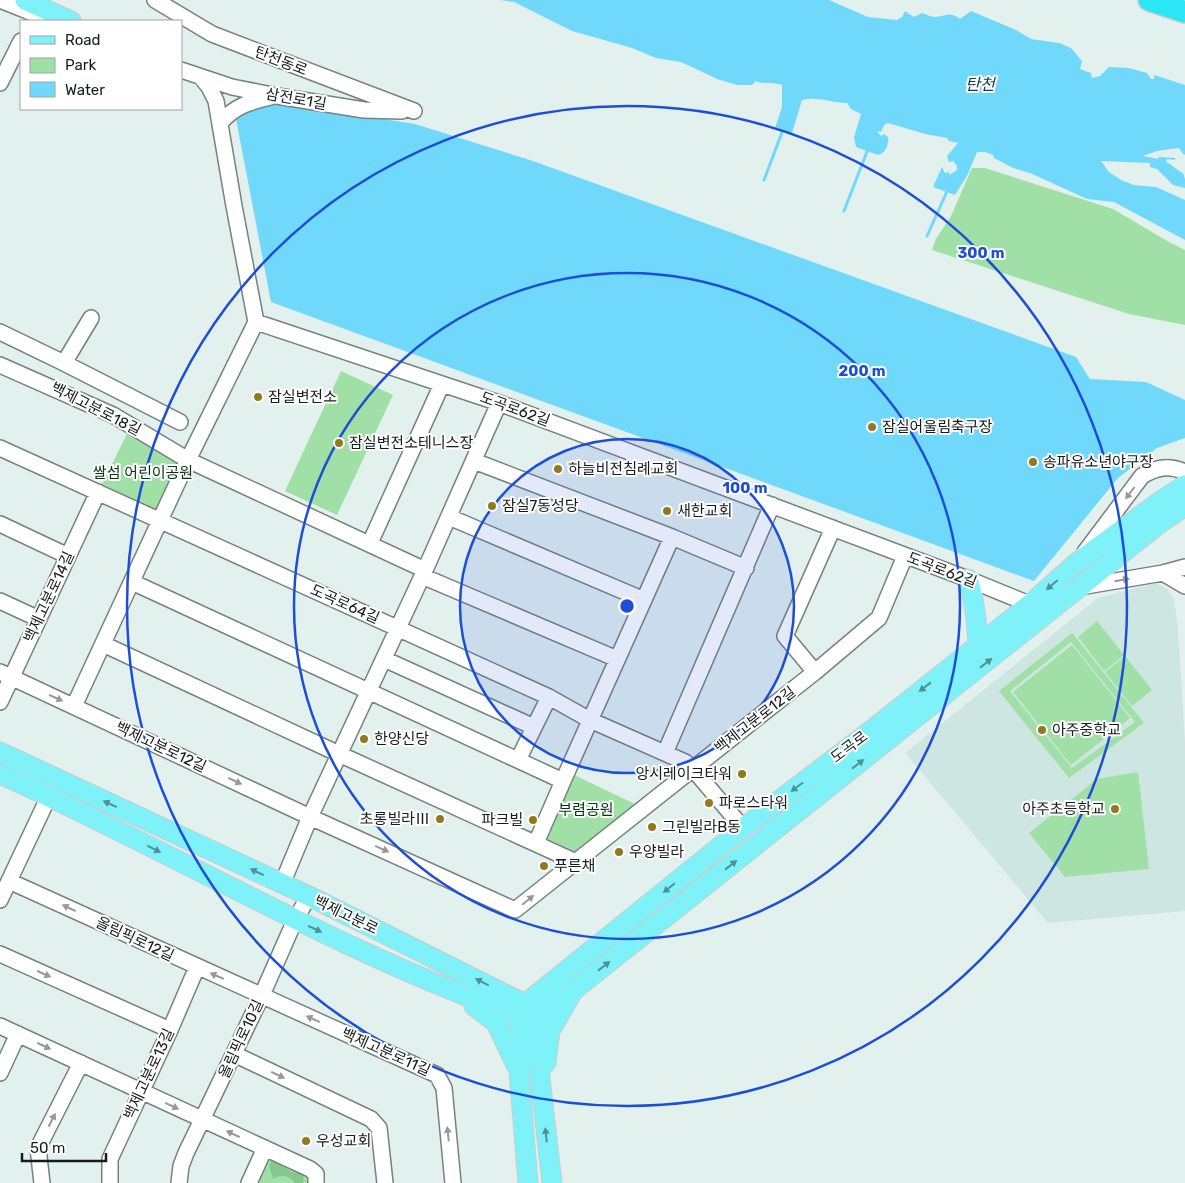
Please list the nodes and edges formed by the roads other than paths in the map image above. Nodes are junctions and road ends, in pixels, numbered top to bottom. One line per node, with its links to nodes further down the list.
1 (0, 0): 4 (street)
2 (155, 0): 13 (street, 탄천동로)
3 (1149, 0): 5 (highway)
4 (30, 12): 6 (street); 7 (main road)
5 (1185, 12)
6 (50, 20)
7 (66, 20)
8 (20, 42): 10 (street)
9 (182, 70): 11 (street, 삼전로1길)
10 (2, 73)
11 (201, 77): 12 (street, 삼전로1길); 14 (street)
12 (277, 96): 13 (street, 삼전로1길); 14 (street)
13 (414, 111)
14 (220, 123): 16 (street)
15 (91, 318): 18 (street)
16 (256, 322): 20 (street, 도곡로62길); 24 (street)
17 (0, 332): 18 (street)
18 (64, 363): 22 (street)
19 (0, 364): 24 (street, 백제고분로18길)
20 (442, 384): 21 (street, 도곡로62길); 36 (street)
21 (499, 403): 25 (street); 29 (street, 도곡로62길)
22 (180, 422)
23 (0, 448): 28 (street)
24 (188, 460): 32 (street); 36 (street)
25 (474, 461): 31 (street); 35 (street)
26 (1185, 472): 39 (street, one-way to 39)
27 (1185, 485): 39 (main road, 도곡로)
28 (98, 492): 32 (street, 도곡로64길); 37 (street, 백제고분로14길)
29 (772, 506): 34 (street, 도곡로62길); 41 (street)
30 (1185, 506): 47 (main road, 도곡로)
31 (449, 517): 42 (street); 48 (street)
32 (160, 521): 45 (street); 53 (street, 도곡로64길)
33 (0, 524): 37 (street)
34 (833, 528): 38 (street, 도곡로62길); 58 (street)
35 (672, 537): 41 (street); 48 (street)
36 (370, 543): 42 (street)
37 (68, 556): 52 (street, 백제고분로14길)
38 (905, 556): 44 (street, 도곡로62길); 58 (street, 백제고분로12길)
39 (1075, 564): 50 (main road, 도곡로, one-way to 50)
40 (1185, 567): 43 (street)
41 (746, 568): 67 (street)
42 (424, 573): 53 (street); 57 (street)
43 (1164, 573): 46 (street); 47 (street, one-way to 43)
44 (968, 579): 50 (street, 도곡로62길); 55 (main road)
45 (132, 582): 54 (street); 60 (street)
46 (1185, 586)
47 (1080, 587): 51 (main road, 도곡로)
48 (644, 600): 57 (street)
49 (0, 601): 52 (street)
50 (1030, 604): 51 (street, 도곡로62길); 55 (main road, 도곡로)
51 (1050, 612): 85 (main road, 도곡로, one-way to 51)
52 (39, 619): 59 (street, 백제고분로14길)
53 (399, 628): 56 (street); 61 (street, 도곡로64길)
54 (104, 644): 63 (street); 68 (street)
55 (978, 646): 75 (main road, 도곡로, one-way to 75)
56 (384, 659): 60 (street); 65 (street)
57 (617, 660): 64 (street)
58 (815, 672): 70 (street, 백제고분로12길)
59 (6, 675): 62 (street, 백제고분로14길); 63 (street, 백제고분로12길, one-way to 63)
60 (368, 692): 68 (street); 69 (street)
61 (549, 696): 64 (street, 도곡로64길); 65 (street)
62 (0, 702)
63 (74, 706): 74 (street, 백제고분로12길, one-way to 74)
64 (590, 720): 67 (street, 도곡로64길); 72 (street)
65 (534, 727): 69 (street)
66 (0, 752): 79 (main road, 백제고분로, one-way to 66)
67 (665, 753): 70 (street, 도곡로64길)
68 (339, 754): 74 (street); 76 (street)
69 (518, 760): 72 (street)
70 (693, 769): 75 (street, 도곡로64길); 77 (street, 백제고분로12길)
71 (0, 774): 73 (main road, 백제고분로)
72 (563, 780): 76 (street)
73 (49, 796): 78 (street); 82 (main road, 백제고분로, one-way to 82)
74 (310, 817): 77 (street, 백제고분로12길, one-way to 77); 79 (street)
75 (743, 828): 88 (main road, 도곡로, one-way to 88)
76 (536, 844): 77 (street)
77 (576, 862)
78 (9, 881): 81 (street); 84 (street, 올림픽로12길, one-way to 78)
79 (282, 884): 80 (main road, 백제고분로)
80 (309, 896): 82 (street, 올림픽로10길); 88 (main road, 백제고분로, one-way to 80)
81 (0, 900)
82 (295, 920): 86 (street, 올림픽로10길); 87 (main road, 백제고분로, one-way to 87)
83 (0, 954): 90 (street, one-way to 90)
84 (197, 967): 86 (street, 올림픽로12길, one-way to 84); 90 (street, 백제고분로13길)
85 (574, 990): 88 (main road, 도곡로); 97 (main road)
86 (262, 995): 92 (street, 올림픽로10길); 106 (street, 백제고분로11길, one-way to 86)
87 (459, 995): 88 (main road, 백제고분로); 94 (main road)
88 (523, 1014): 94 (main road); 97 (main road)
89 (0, 1026): 91 (street)
90 (170, 1030): 96 (street, 백제고분로13길)
91 (18, 1034): 93 (street, one-way to 93); 95 (street)
92 (234, 1054): 98 (street, 올림픽로10길); 105 (street, one-way to 105)
93 (81, 1063): 96 (street); 100 (street, one-way to 93)
94 (519, 1072): 107 (main road)
95 (0, 1073)
96 (142, 1091): 98 (street, one-way to 98); 101 (street, 백제고분로13길)
97 (542, 1099): 108 (main road, one-way to 97)
98 (203, 1120): 99 (street, one-way to 98); 102 (street, 올림픽로10길)
99 (265, 1148): 103 (street); 104 (street)
100 (42, 1183)
101 (110, 1183)
102 (180, 1183)
103 (249, 1183)
104 (316, 1183)
105 (385, 1183)
106 (453, 1183)
107 (528, 1183)
108 (552, 1183)

